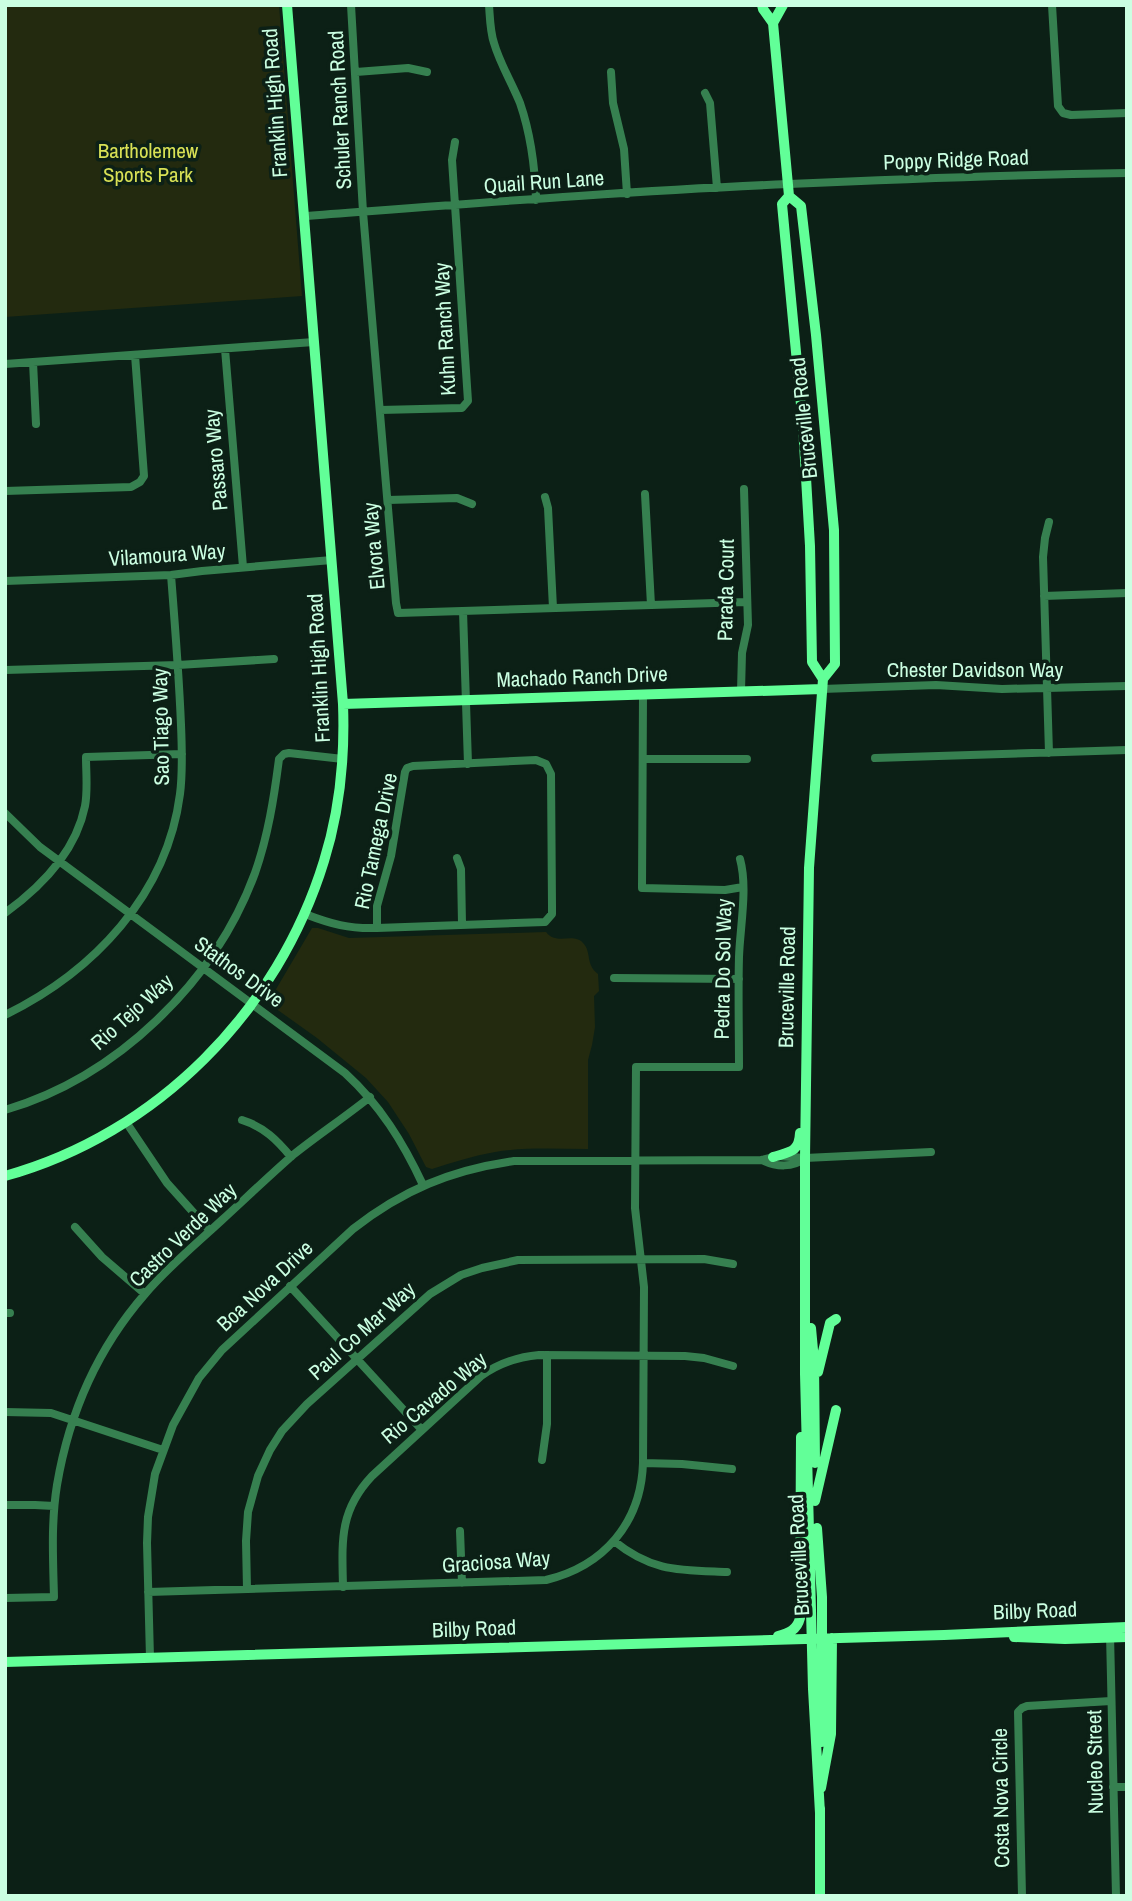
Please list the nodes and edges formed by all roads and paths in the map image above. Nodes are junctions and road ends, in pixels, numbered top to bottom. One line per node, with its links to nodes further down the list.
1 (287, 5): 22 (main road, Franklin High Road)
2 (351, 5): 8 (street, Schuler Ranch Road)
3 (489, 5): 19 (street)
4 (762, 5): 7 (main road, Bruceville Road)
5 (783, 5): 7 (main road)
6 (1052, 5): 12 (street)
7 (773, 23): 15 (main road, Bruceville Road)
8 (356, 72): 9 (street); 21 (street, Schuler Ranch Road)
9 (427, 72)
10 (611, 72): 17 (street)
11 (705, 93): 16 (street)
12 (1127, 113)
13 (455, 142): 20 (street, Kuhn Ranch Way)
14 (1127, 173): 15 (street, Poppy Ridge Road)
15 (787, 184): 16 (street, Quail Run Lane); 18 (main road, Bruceville Road)
16 (717, 188): 17 (street, Quail Run Lane)
17 (627, 194): 19 (street, Quail Run Lane)
18 (789, 196): 50 (main road, Bruceville Road); 50 (main road, Bruceville Road)
19 (536, 200): 20 (street, Quail Run Lane)
20 (454, 206): 21 (street, Quail Run Lane); 28 (street, Kuhn Ranch Way)
21 (363, 212): 22 (street, Quail Run Lane); 28 (street, Elvora Way)
22 (303, 216): 23 (main road, Franklin High Road)
23 (314, 342): 24 (street); 37 (main road, Franklin High Road)
24 (225, 349): 25 (street); 38 (street, Passaro Way)
25 (135, 355): 26 (street); 31 (street)
26 (33, 362): 27 (street); 29 (street)
27 (5, 364)
28 (380, 410): 34 (street, Elvora Way)
29 (36, 424)
30 (744, 489): 43 (street, Parada Court)
31 (5, 491)
32 (645, 494): 44 (street)
33 (545, 497): 45 (street)
34 (388, 500): 35 (street); 46 (street, Elvora Way)
35 (472, 504)
36 (1049, 522): 42 (street)
37 (332, 560): 38 (street, Vilamoura Way); 56 (main road, Franklin High Road)
38 (243, 567): 39 (street, Vilamoura Way)
39 (170, 575): 40 (street, Vilamoura Way); 48 (street, Sao Tiago Way)
40 (5, 581)
41 (1127, 593): 42 (street)
42 (1044, 596): 52 (street)
43 (747, 602): 44 (street, Elvora Way); 53 (street, Parada Court)
44 (651, 605): 45 (street, Elvora Way)
45 (553, 608): 46 (street, Elvora Way)
46 (463, 611): 55 (street)
47 (274, 659): 48 (street)
48 (178, 665): 49 (street); 59 (street, Sao Tiago Way)
49 (5, 670)
50 (823, 684): 52 (street, Chester Davidson Way); 53 (main road, Machado Ranch Drive); 83 (main road, Bruceville Road)
51 (1127, 686): 52 (street, Chester Davidson Way)
52 (1047, 688): 58 (street)
53 (741, 691): 54 (main road, Machado Ranch Drive)
54 (643, 695): 55 (main road, Machado Ranch Drive); 62 (street, Pedra Do Sol Way)
55 (467, 701): 56 (main road, Machado Ranch Drive); 64 (street)
56 (343, 704): 61 (main road, Franklin High Road)
57 (1127, 750): 58 (street)
58 (1049, 753): 60 (street)
59 (182, 754): 68 (street); 71 (street, Sao Tiago Way)
60 (875, 758)
61 (343, 759): 72 (main road, Franklin High Road); 75 (street, Rio Tejo Way)
62 (643, 759): 63 (street); 69 (street, Pedra Do Sol Way)
63 (747, 759)
64 (468, 764): 73 (street, Rio Tamega Drive); 74 (street, Rio Tamega Drive)
65 (5, 813): 68 (street, Stathos Drive)
66 (457, 858): 73 (street)
67 (740, 859): 69 (street)
68 (59, 861): 70 (street); 71 (street, Stathos Drive)
69 (743, 887): 77 (street, Pedra Do Sol Way)
70 (5, 913)
71 (131, 914): 75 (street, Stathos Drive); 79 (street, Sao Tiago Way)
72 (305, 914): 74 (street, Rio Tamega Drive); 78 (main road, Franklin High Road)
73 (462, 924): 74 (street, Rio Tamega Drive)
74 (377, 928)
75 (203, 967): 78 (street, Stathos Drive); 81 (street, Rio Tejo Way)
76 (614, 978): 77 (street)
77 (739, 979): 89 (street, Pedra Do Sol Way)
78 (253, 1003): 80 (street, Stathos Drive); 84 (main road, Franklin High Road)
79 (5, 1014)
80 (370, 1097): 86 (street, Castro Verde Way); 91 (street, Stathos Drive)
81 (5, 1110)
82 (242, 1121): 86 (street)
83 (805, 1121): 87 (main road); 88 (main road, Bruceville Road)
84 (126, 1122): 90 (main road, Franklin High Road); 93 (street)
85 (931, 1152): 88 (street, Boa Nova Drive)
86 (291, 1157): 93 (street, Castro Verde Way)
87 (767, 1158): 88 (street, Boa Nova Drive); 89 (street, Boa Nova Drive)
88 (805, 1158): 98 (main road, Bruceville Road)
89 (635, 1160): 91 (street, Boa Nova Drive); 94 (street, Graciosa Way)
90 (5, 1175)
91 (423, 1185): 96 (street, Boa Nova Drive)
92 (75, 1227): 97 (street)
93 (210, 1231): 97 (street, Castro Verde Way)
94 (640, 1259): 95 (street, Paul Co Mar Way); 101 (street, Graciosa Way); 102 (street, Paul Co Mar Way)
95 (733, 1264)
96 (290, 1286): 102 (street); 110 (street, Boa Nova Drive)
97 (145, 1294): 108 (street, Castro Verde Way)
98 (806, 1296): 104 (main road, Bruceville Road); 105 (main road, Bruceville Road)
99 (836, 1319): 104 (main road)
100 (547, 1355): 101 (street, Rio Cavado Way); 109 (street, Rio Cavado Way); 111 (street)
101 (644, 1356): 103 (street, Rio Cavado Way); 112 (street, Graciosa Way)
102 (356, 1359): 109 (street); 122 (street, Paul Co Mar Way)
103 (733, 1366)
104 (814, 1388): 114 (main road, Bruceville Road)
105 (806, 1410): 128 (main road, Bruceville Road); 129 (main road)
106 (836, 1410): 114 (main road)
107 (5, 1412): 108 (street)
108 (73, 1419): 110 (street); 116 (street, Castro Verde Way)
109 (422, 1430): 121 (street, Rio Cavado Way)
110 (163, 1450): 123 (street, Boa Nova Drive)
111 (542, 1460)
112 (643, 1464): 113 (street); 118 (street, Graciosa Way)
113 (732, 1469)
114 (816, 1501): 128 (main road, Bruceville Road)
115 (5, 1505): 116 (street)
116 (54, 1506): 124 (street, Castro Verde Way)
117 (460, 1531): 120 (street)
118 (614, 1541): 119 (street); 120 (street, Graciosa Way)
119 (727, 1572)
120 (462, 1583): 121 (street, Graciosa Way)
121 (344, 1587): 122 (street, Graciosa Way)
122 (247, 1589): 123 (street, Graciosa Way)
123 (148, 1592): 130 (street, Boa Nova Drive)
124 (5, 1598)
125 (1127, 1627): 126 (main road, Bilby Road)
126 (1110, 1633): 127 (main road, Bilby Road); 128 (main road, Bilby Road); 132 (street, Nucleo Street)
127 (1127, 1637)
128 (822, 1638): 129 (main road, Bilby Road); 135 (main road, Bruceville Road); 135 (main road, Bruceville Road)
129 (765, 1640): 130 (main road, Bilby Road)
130 (150, 1658): 131 (main road, Bilby Road)
131 (5, 1662)
132 (1111, 1701): 133 (street, Nucleo Street); 137 (street, Costa Nova Circle)
133 (1113, 1787): 134 (street); 138 (street, Nucleo Street)
134 (1127, 1787)
135 (820, 1812): 136 (main road, Bruceville Road)
136 (820, 1896)
137 (1022, 1896)
138 (1116, 1896)

